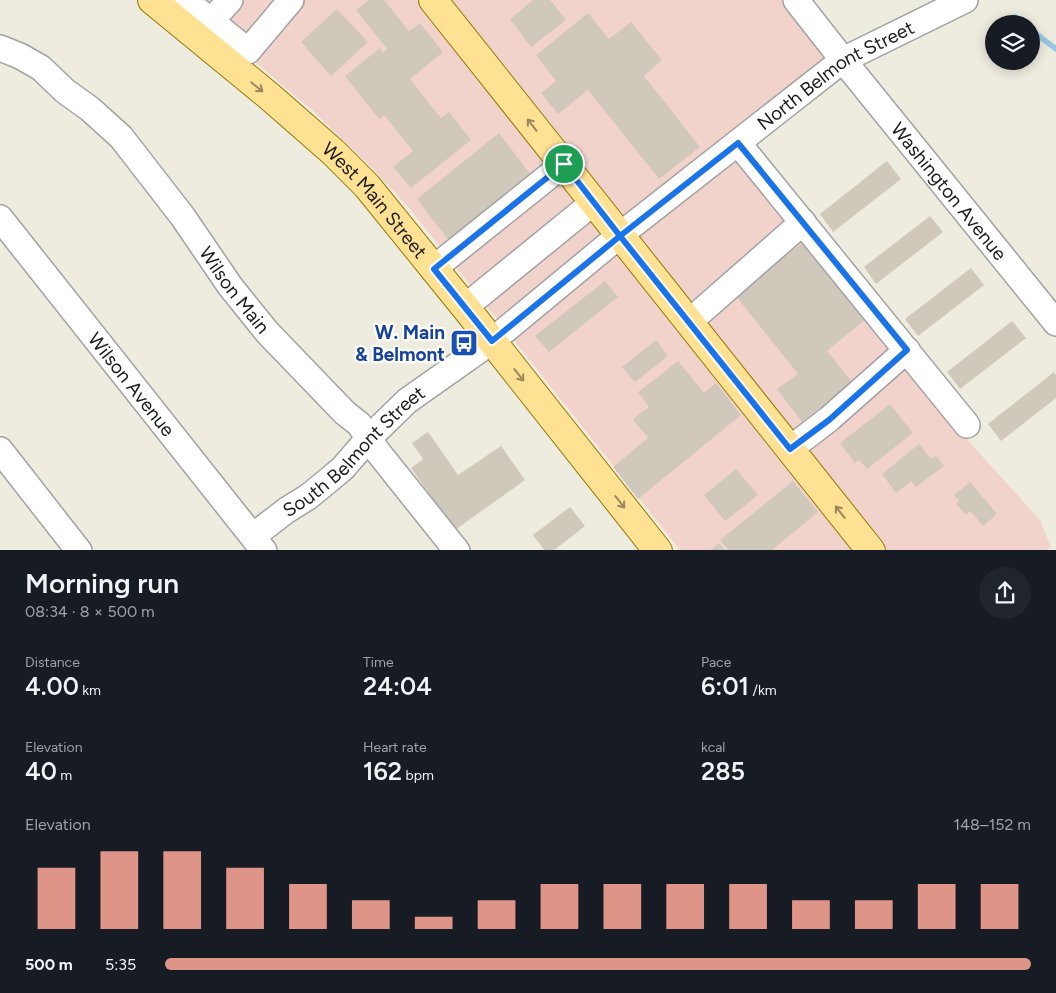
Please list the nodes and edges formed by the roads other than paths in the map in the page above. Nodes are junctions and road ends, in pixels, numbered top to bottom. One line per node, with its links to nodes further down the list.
1 (152, 0): 8 (main road, West Main Street)
2 (185, 0): 8 (street)
3 (230, 0): 8 (street)
4 (291, 0): 10 (street)
5 (796, 0): 11 (street, Washington Avenue)
6 (965, 0): 11 (street, North Belmont Street)
7 (440, 2): 13 (main road, one-way to 7)
8 (204, 29): 10 (main road, West Main Street)
9 (0, 48): 25 (street, Wilson Main)
10 (241, 59): 18 (main road, West Main Street, one-way to 18)
11 (842, 60): 12 (street, North Belmont Street); 21 (street, Washington Avenue)
12 (738, 143): 16 (street); 17 (street, North Belmont Street)
13 (564, 164): 14 (main road); 18 (street)
14 (594, 202): 17 (main road); 19 (street)
15 (0, 218): 28 (street, Wilson Avenue)
16 (803, 222): 20 (street); 23 (street)
17 (620, 236): 20 (main road); 22 (street, South Belmont Street)
18 (434, 269): 19 (main road, West Main Street)
19 (465, 307): 22 (main road, West Main Street)
20 (689, 322): 26 (main road)
21 (1056, 323)
22 (492, 341): 25 (street, South Belmont Street); 31 (main road, West Main Street, one-way to 31)
23 (907, 350): 24 (street); 26 (street)
24 (967, 425)
25 (369, 438): 28 (street, South Belmont Street); 30 (street, Wilson Main)
26 (790, 449): 32 (main road, one-way to 26)
27 (0, 450): 29 (street)
28 (258, 543)
29 (79, 550)
30 (457, 550)
31 (658, 550)
32 (870, 550)

